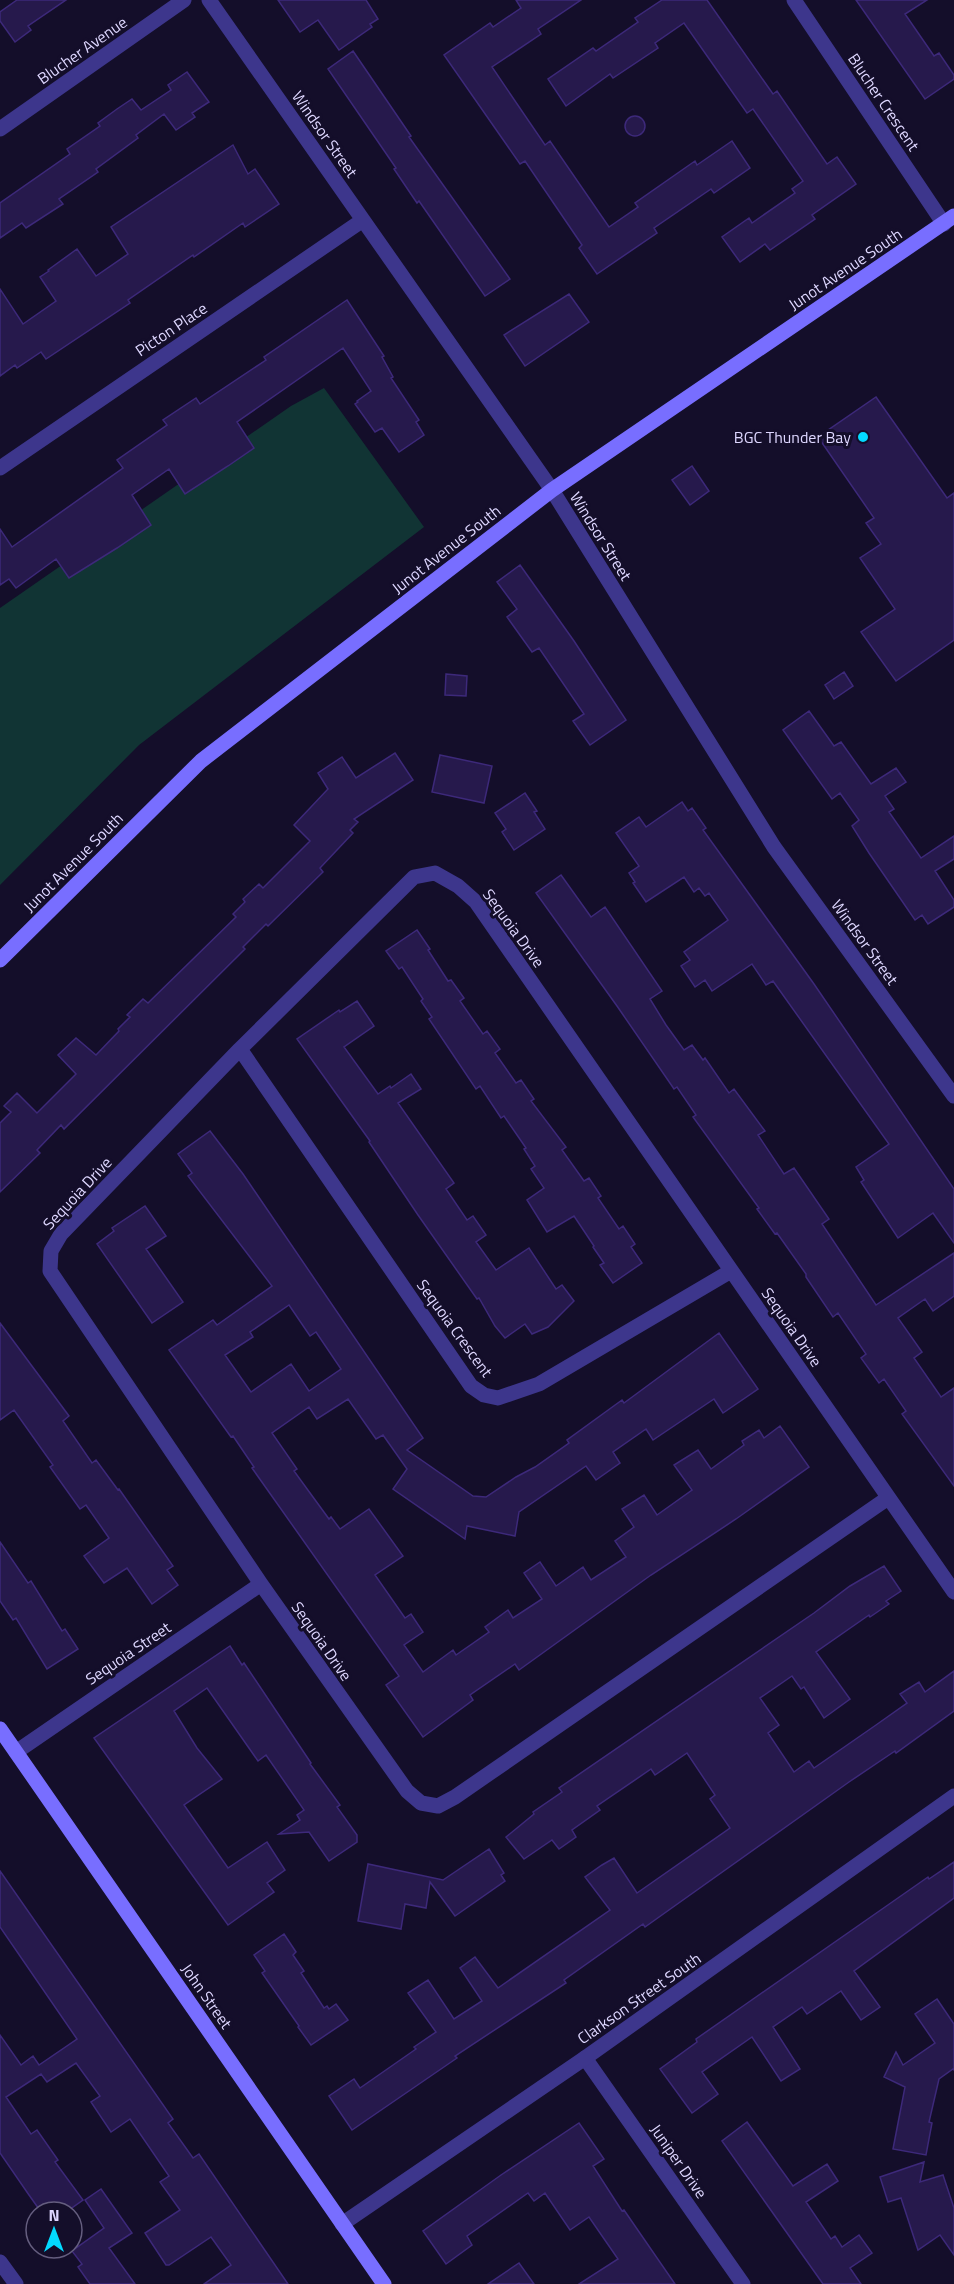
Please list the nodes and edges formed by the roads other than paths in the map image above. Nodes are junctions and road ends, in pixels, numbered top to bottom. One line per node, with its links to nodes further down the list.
1 (184, 0): 4 (street, Blucher Avenue)
2 (210, 0): 5 (street, Windsor Street)
3 (794, 0): 6 (street, Blucher Crescent)
4 (0, 129)
5 (363, 220): 7 (street, Picton Place); 8 (street, Windsor Street)
6 (949, 220): 8 (main road, Junot Avenue South)
7 (0, 468)
8 (552, 490): 9 (main road, Junot Avenue South); 11 (street, Windsor Street)
9 (0, 960)
10 (240, 1049): 12 (street, Sequoia Crescent); 12 (street, Sequoia Drive); 14 (street, Sequoia Drive)
11 (954, 1096)
12 (731, 1271): 13 (street, Sequoia Drive)
13 (888, 1498): 14 (street, Sequoia Drive); 15 (street, Sequoia Drive)
14 (261, 1584): 17 (street, Sequoia Street)
15 (954, 1592)
16 (0, 1729): 17 (main road, John Street)
17 (16, 1752): 20 (main road, John Street)
18 (954, 1796): 19 (street, Clarkson Street South)
19 (585, 2058): 20 (street, Clarkson Street South); 24 (street, Juniper Drive)
20 (342, 2224): 23 (main road, John Street)
21 (0, 2262): 22 (street)
22 (16, 2284)
23 (384, 2284)
24 (743, 2284)

